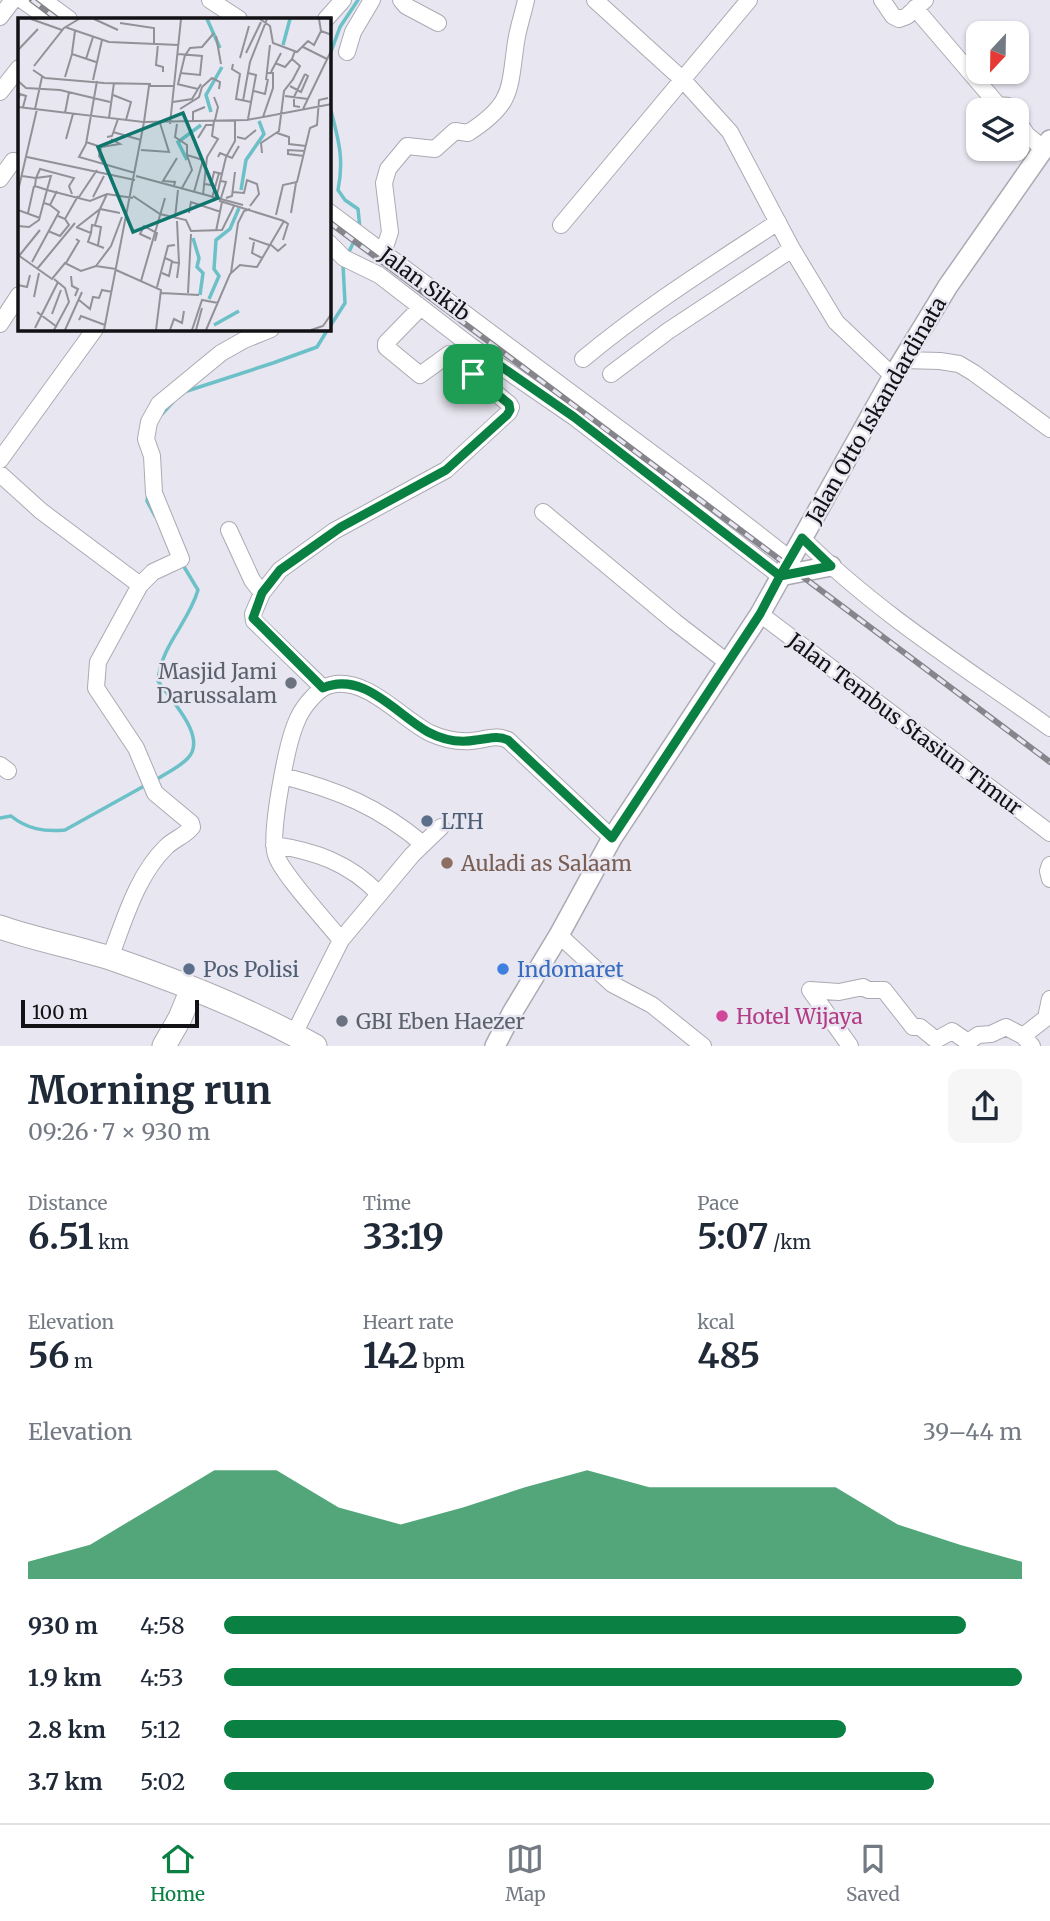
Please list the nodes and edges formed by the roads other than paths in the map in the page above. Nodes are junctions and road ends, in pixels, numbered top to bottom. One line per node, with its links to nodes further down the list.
1 (13, 0): 13 (street)
2 (22, 0): 14 (street)
3 (43, 0): 15 (street)
4 (210, 0): 16 (street)
5 (343, 0): 17 (street)
6 (372, 0): 19 (street)
7 (401, 0): 18 (street)
8 (526, 0): 32 (street)
9 (749, 0): 21 (street)
10 (882, 0): 12 (street)
11 (600, 2): 21 (street)
12 (920, 4): 23 (street)
13 (0, 17)
14 (48, 18)
15 (68, 18)
16 (237, 18)
17 (327, 18)
18 (438, 23)
19 (347, 52)
20 (18, 69): 22 (street)
21 (684, 79): 29 (street); 30 (street)
22 (0, 92)
23 (993, 98)
24 (1029, 136): 25 (street)
25 (1047, 144): 41 (main road, Jalan Otto Iskandardinata)
26 (18, 162): 27 (street)
27 (0, 179)
28 (331, 214): 32 (street, Jalan Sikib)
29 (779, 222): 31 (street); 40 (street)
30 (561, 225)
31 (792, 249): 41 (street); 43 (street)
32 (383, 253): 51 (street, Jalan Sikib)
33 (340, 255): 35 (street)
34 (18, 297): 36 (street)
35 (420, 308): 39 (street); 42 (street)
36 (0, 324)
37 (94, 331): 45 (street)
38 (266, 331): 52 (street)
39 (486, 356): 42 (street); 51 (street)
40 (583, 359)
41 (898, 368): 44 (street); 49 (main road, Jalan Otto Iskandardinata)
42 (473, 374): 53 (street)
43 (611, 374)
44 (1050, 429)
45 (0, 460)
46 (0, 474): 52 (street)
47 (543, 512): 55 (street)
48 (229, 530): 53 (street)
49 (802, 538): 50 (street); 51 (main road, Jalan Otto Iskandardinata)
50 (831, 566): 51 (main road); 57 (street)
51 (785, 568): 54 (main road, Jalan Otto Iskandardinata)
52 (140, 585): 70 (street)
53 (262, 593): 56 (street)
54 (760, 614): 55 (main road, Jalan Otto Iskandardinata); 60 (street, Jalan Tembus Stasiun Timur)
55 (727, 662): 61 (main road, Jalan Otto Iskandardinata)
56 (323, 688): 58 (street); 61 (street)
57 (1050, 728)
58 (283, 776): 62 (street); 63 (street)
59 (441, 827): 63 (street)
60 (1050, 834)
61 (612, 838): 68 (main road, Jalan Otto Iskandardinata)
62 (274, 845): 66 (street); 69 (street)
63 (423, 845): 66 (street)
64 (1050, 865): 65 (street)
65 (1050, 879)
66 (378, 893): 69 (street)
67 (0, 927): 70 (highway)
68 (559, 935): 77 (main road, Jalan Otto Iskandardinata); 78 (street)
69 (341, 940): 73 (street)
70 (110, 958): 71 (highway)
71 (192, 989): 73 (highway); 75 (highway)
72 (1050, 999): 74 (street)
73 (294, 1034): 76 (highway)
74 (1027, 1041): 79 (street)
75 (164, 1046)
76 (315, 1046)
77 (495, 1046)
78 (703, 1046)
79 (850, 1046)

